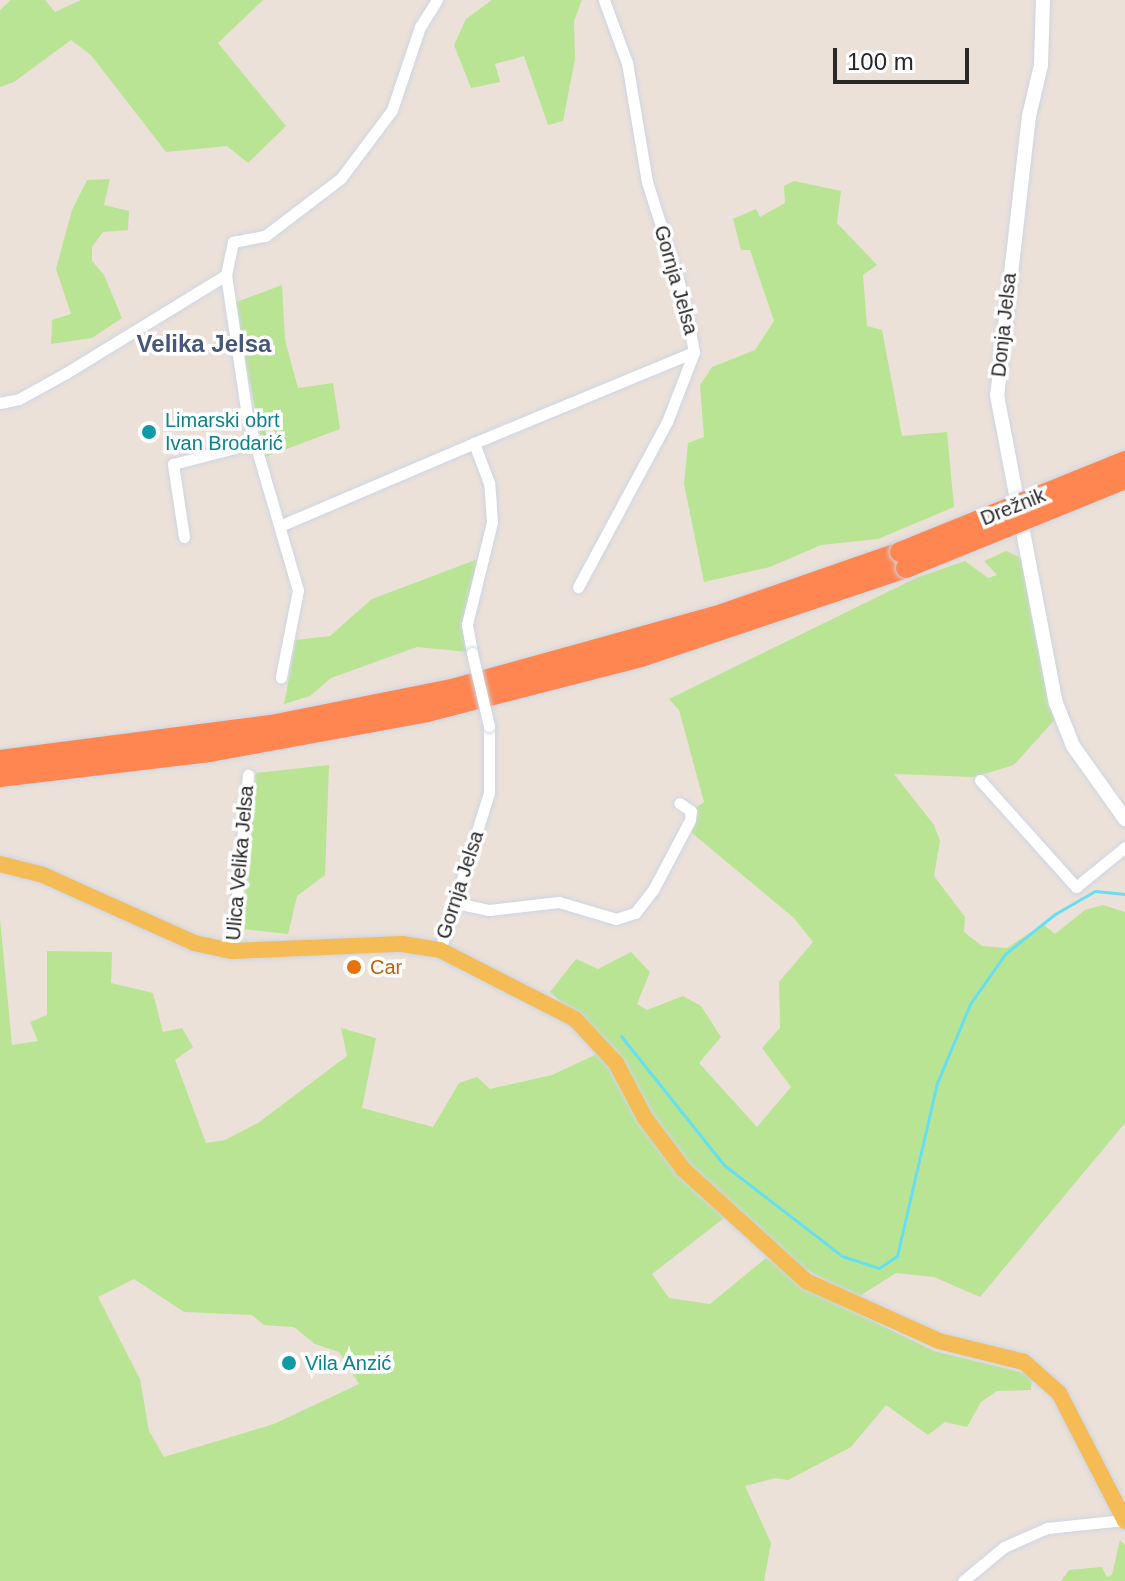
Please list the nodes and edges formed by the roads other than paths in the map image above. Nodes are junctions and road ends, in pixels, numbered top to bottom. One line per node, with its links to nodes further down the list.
1 (437, 0): 4 (street)
2 (604, 0): 5 (street, Gornja Jelsa)
3 (1043, 0): 21 (main road, Donja Jelsa)
4 (226, 275): 6 (street); 7 (street)
5 (694, 352): 8 (street); 14 (street, Gornja Jelsa)
6 (0, 403)
7 (254, 443): 11 (street); 12 (street)
8 (474, 443): 11 (street); 24 (street, Gornja Jelsa, bridge)
9 (1125, 461): 13 (highway, Drežnik, bridge)
10 (1125, 479): 13 (highway, Drežnik, bridge)
11 (282, 525): 15 (street)
12 (184, 537)
13 (903, 560): 16 (highway); 18 (highway)
14 (578, 587)
15 (281, 677)
16 (0, 760)
17 (248, 775): 26 (street, Ulica Velika Jelsa)
18 (0, 777)
19 (980, 780): 22 (street)
20 (679, 803): 24 (street)
21 (1125, 819)
22 (1125, 847)
23 (0, 864): 26 (main road)
24 (456, 903): 25 (street, Gornja Jelsa)
25 (440, 950): 26 (main road); 27 (main road)
26 (232, 951)
27 (1125, 1520): 28 (street)
28 (963, 1581)

